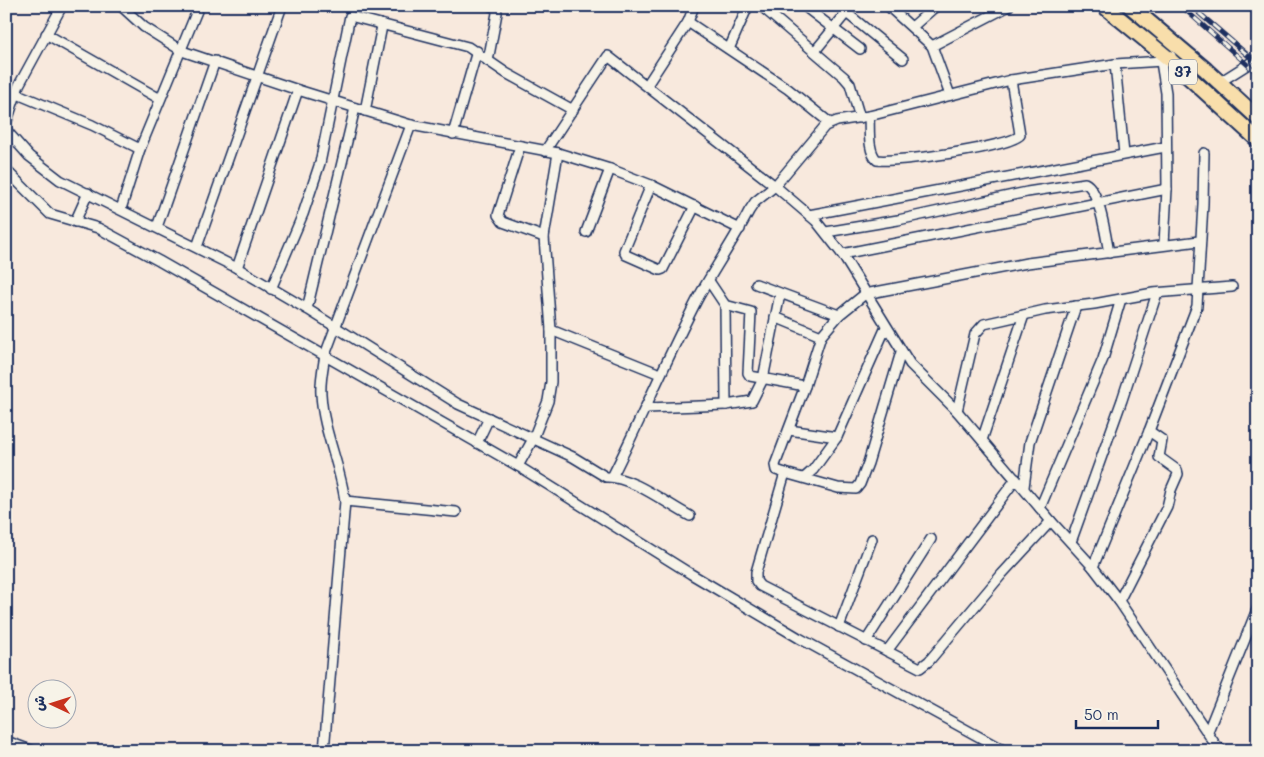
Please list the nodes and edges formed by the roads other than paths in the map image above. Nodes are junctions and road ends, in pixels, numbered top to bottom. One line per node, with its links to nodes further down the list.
1 (62, 6): 20 (street)
2 (121, 6): 25 (street)
3 (199, 6): 25 (street)
4 (282, 6): 34 (street)
5 (491, 6): 32 (street)
6 (694, 6): 16 (street)
7 (748, 6): 24 (street)
8 (761, 6): 27 (street)
9 (804, 6): 18 (street)
10 (888, 6): 19 (street)
11 (936, 6): 19 (street)
12 (1009, 6): 21 (street)
13 (1104, 6): 30 (highway, 37)
14 (1130, 6): 22 (highway, 37)
15 (845, 8): 18 (street); 29 (street)
16 (688, 22): 24 (street); 37 (street)
17 (382, 26): 26 (street); 42 (street); 45 (street)
18 (833, 27): 23 (street); 27 (street)
19 (912, 27): 21 (street)
20 (46, 34): 39 (street); 41 (street)
21 (932, 46): 40 (street)
22 (1179, 46): 30 (street); 36 (highway, 37)
23 (860, 48)
24 (729, 50): 48 (street)
25 (182, 51): 31 (street); 41 (street)
26 (477, 51): 32 (street); 52 (street)
27 (815, 51): 47 (street)
28 (1258, 58): 36 (street)
29 (904, 59)
30 (1165, 60): 33 (street); 53 (highway, 37); 55 (street)
31 (215, 61): 34 (street); 72 (street)
32 (488, 61): 44 (street)
33 (1115, 64): 35 (street); 60 (street)
34 (257, 76): 38 (street); 79 (street)
35 (1011, 80): 40 (street); 47 (street)
36 (1220, 82): 46 (highway, 37)
37 (647, 85): 44 (street); 64 (street)
38 (298, 90): 42 (street); 82 (street)
39 (15, 93): 49 (street); 56 (street)
40 (950, 95): 47 (street)
41 (160, 99): 56 (street)
42 (334, 101): 43 (street); 86 (street)
43 (355, 108): 45 (street); 94 (street)
44 (573, 110): 57 (street)
45 (365, 111): 50 (street)
46 (1257, 115)
47 (865, 117): 48 (street)
48 (830, 122): 64 (street)
49 (6, 124)
50 (411, 125): 52 (street); 98 (street)
51 (6, 130): 66 (street)
52 (453, 134): 54 (street)
53 (1258, 140)
54 (520, 146): 57 (street); 76 (street)
55 (1165, 147): 60 (street); 65 (street)
56 (140, 149): 69 (street)
57 (545, 151): 58 (street)
58 (558, 153): 61 (street); 76 (street)
59 (1204, 153): 77 (street)
60 (1124, 154): 70 (street)
61 (610, 169): 63 (street); 74 (street)
62 (6, 170): 71 (street)
63 (651, 185): 68 (street); 68 (street)
64 (775, 186): 70 (street); 73 (street)
65 (1167, 189): 67 (street); 78 (street)
66 (88, 193): 69 (street); 71 (street)
67 (1097, 203): 75 (street); 80 (street); 81 (street)
68 (695, 206): 73 (street)
69 (121, 209): 72 (street)
70 (809, 214): 75 (street)
71 (75, 222): 103 (street)
72 (157, 227): 79 (street)
73 (740, 229): 83 (street)
74 (586, 232)
75 (826, 232): 81 (street)
76 (544, 237): 100 (street)
77 (1199, 242): 78 (street); 87 (street)
78 (1164, 244): 80 (street)
79 (197, 246): 82 (street)
80 (1109, 253): 90 (street)
81 (842, 254): 90 (street)
82 (237, 268): 86 (street)
83 (708, 281): 92 (street); 104 (street)
84 (756, 284): 89 (street)
85 (1232, 287): 87 (street)
86 (271, 289): 94 (street)
87 (1197, 291): 88 (street); 112 (street)
88 (1157, 293): 91 (street); 130 (street)
89 (780, 294): 95 (street); 97 (street)
90 (865, 294): 95 (street); 99 (street)
91 (1121, 299): 93 (street); 124 (street)
92 (726, 305): 105 (street); 107 (street)
93 (1076, 306): 96 (street); 122 (street)
94 (307, 309): 98 (street)
95 (839, 315): 101 (street)
96 (1024, 315): 109 (street); 115 (street)
97 (775, 318): 101 (street); 105 (street)
98 (336, 327): 103 (street); 110 (street)
99 (886, 328): 102 (street); 113 (street)
100 (551, 330): 104 (street); 114 (street)
101 (820, 336): 106 (street)
102 (901, 352): 109 (street); 120 (street)
103 (325, 355): 116 (street); 123 (street)
104 (660, 374): 108 (street)
105 (763, 379): 106 (street); 107 (street)
106 (805, 386): 111 (street)
107 (726, 405): 108 (street)
108 (647, 408): 119 (street)
109 (957, 412): 115 (street)
110 (489, 418): 114 (street); 116 (street)
111 (789, 430): 113 (street); 118 (street)
112 (1149, 431): 131 (street); 132 (street)
113 (837, 437): 120 (street)
114 (533, 438): 117 (street); 119 (street)
115 (982, 440): 121 (street)
116 (477, 443): 117 (street)
117 (518, 466): 141 (street)
118 (785, 473): 120 (street); 134 (street)
119 (613, 475): 126 (street)
120 (804, 478)
121 (1016, 479): 122 (street); 136 (street)
122 (1024, 487): 124 (street)
123 (344, 501): 125 (street); 140 (street)
124 (1040, 508): 127 (street)
125 (456, 512)
126 (690, 516)
127 (1051, 521): 130 (street); 136 (street)
128 (872, 538): 134 (street)
129 (931, 539): 135 (street)
130 (1071, 542): 131 (street)
131 (1093, 567): 132 (street)
132 (1119, 601): 137 (street)
133 (1258, 608): 137 (street)
134 (839, 627): 135 (street)
135 (866, 641): 136 (street)
136 (887, 651)
137 (1208, 731): 142 (street)
138 (6, 741): 139 (street)
139 (33, 751)
140 (324, 751)
141 (1005, 751)
142 (1222, 751)

